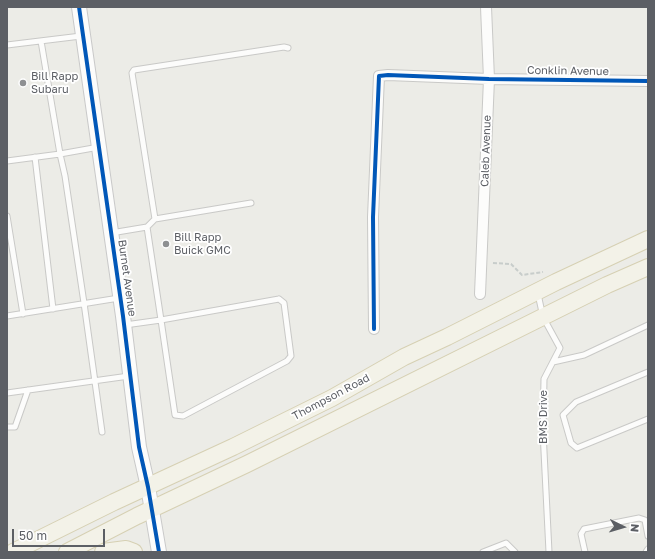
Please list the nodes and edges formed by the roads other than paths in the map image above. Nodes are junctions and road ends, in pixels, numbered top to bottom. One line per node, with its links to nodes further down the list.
1 (79, 7): 3 (street, Burnet Avenue)
2 (486, 7): 7 (street, Caleb Avenue)
3 (83, 35): 4 (lane); 9 (street, Burnet Avenue)
4 (41, 41): 5 (lane); 10 (lane)
5 (7, 45)
6 (288, 48): 15 (lane)
7 (488, 79): 8 (street, Conklin Avenue); 21 (street, Caleb Avenue); 31 (street, Conklin Avenue)
8 (648, 81)
9 (100, 147): 10 (lane); 17 (street, Burnet Avenue)
10 (60, 154): 11 (lane); 23 (lane)
11 (35, 157): 12 (lane); 24 (lane)
12 (7, 161)
13 (251, 203): 15 (lane)
14 (7, 216): 25 (lane)
15 (155, 219): 16 (lane)
16 (147, 227): 17 (lane); 28 (lane)
17 (111, 233): 22 (street, Burnet Avenue)
18 (648, 239): 20 (main road, Thompson Road)
19 (648, 267): 27 (main road, Thompson Road)
20 (537, 291): 27 (lane, BMS Drive); 41 (main road, Thompson Road)
21 (480, 294)
22 (120, 298): 23 (lane); 29 (street, Burnet Avenue)
23 (84, 303): 24 (lane); 35 (lane)
24 (53, 309): 25 (lane)
25 (23, 314): 26 (lane)
26 (7, 316)
27 (543, 317): 32 (lane, BMS Drive); 42 (main road, Thompson Road)
28 (161, 320): 28 (lane); 29 (lane)
29 (124, 325): 34 (street, Burnet Avenue)
30 (648, 325): 32 (lane)
31 (374, 329)
32 (553, 362): 52 (lane, BMS Drive)
33 (648, 372): 38 (lane)
34 (130, 376): 35 (lane); 41 (street, Burnet Avenue)
35 (95, 381): 36 (lane); 40 (lane)
36 (28, 390): 37 (lane); 39 (lane)
37 (7, 393)
38 (648, 419)
39 (7, 426)
40 (102, 432)
41 (148, 487): 42 (street, Burnet Avenue); 45 (main road, Thompson Road)
42 (152, 510): 46 (main road, Thompson Road); 49 (street, Burnet Avenue)
43 (648, 536): 53 (lane)
44 (648, 549): 54 (lane)
45 (13, 552)
46 (67, 552)
47 (103, 552): 48 (main road)
48 (134, 552)
49 (158, 552)
50 (483, 552): 51 (lane)
51 (515, 552)
52 (549, 552)
53 (585, 552)
54 (646, 552)

